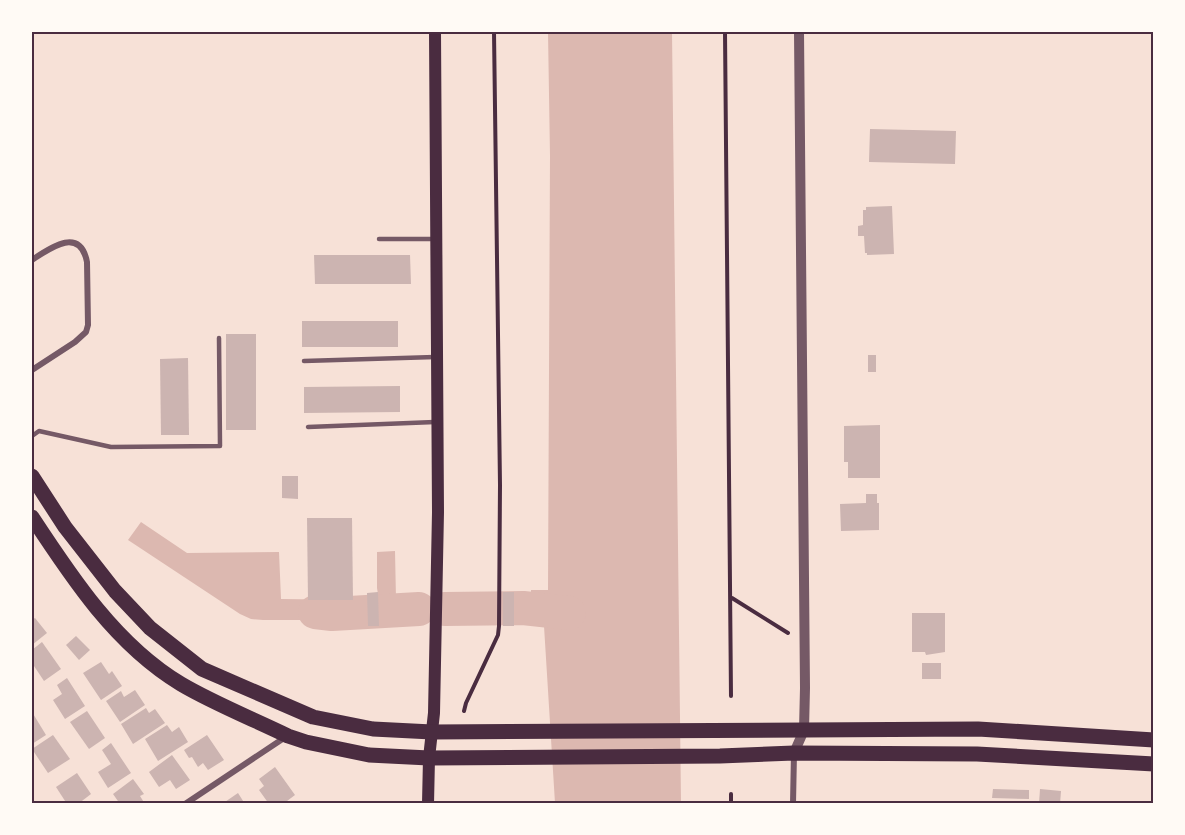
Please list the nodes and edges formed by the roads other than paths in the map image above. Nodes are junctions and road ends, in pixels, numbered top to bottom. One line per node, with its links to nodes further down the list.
1 (435, 32): 4 (main road)
2 (799, 32): 15 (street)
3 (379, 239): 4 (lane)
4 (437, 239): 7 (main road)
5 (32, 260): 9 (street)
6 (219, 338): 12 (lane)
7 (438, 357): 8 (lane); 10 (main road)
8 (304, 361)
9 (32, 370)
10 (438, 422): 11 (lane); 16 (main road)
11 (308, 427)
12 (32, 436)
13 (32, 476): 16 (main road)
14 (32, 517): 17 (main road)
15 (804, 729): 16 (main road); 18 (main road); 19 (street)
16 (432, 732): 20 (main road)
17 (288, 735): 20 (main road); 22 (street)
18 (1154, 740)
19 (794, 753): 20 (main road); 21 (main road); 24 (street)
20 (429, 758): 23 (main road)
21 (1154, 764)
22 (185, 804)
23 (429, 804)
24 (794, 804)

